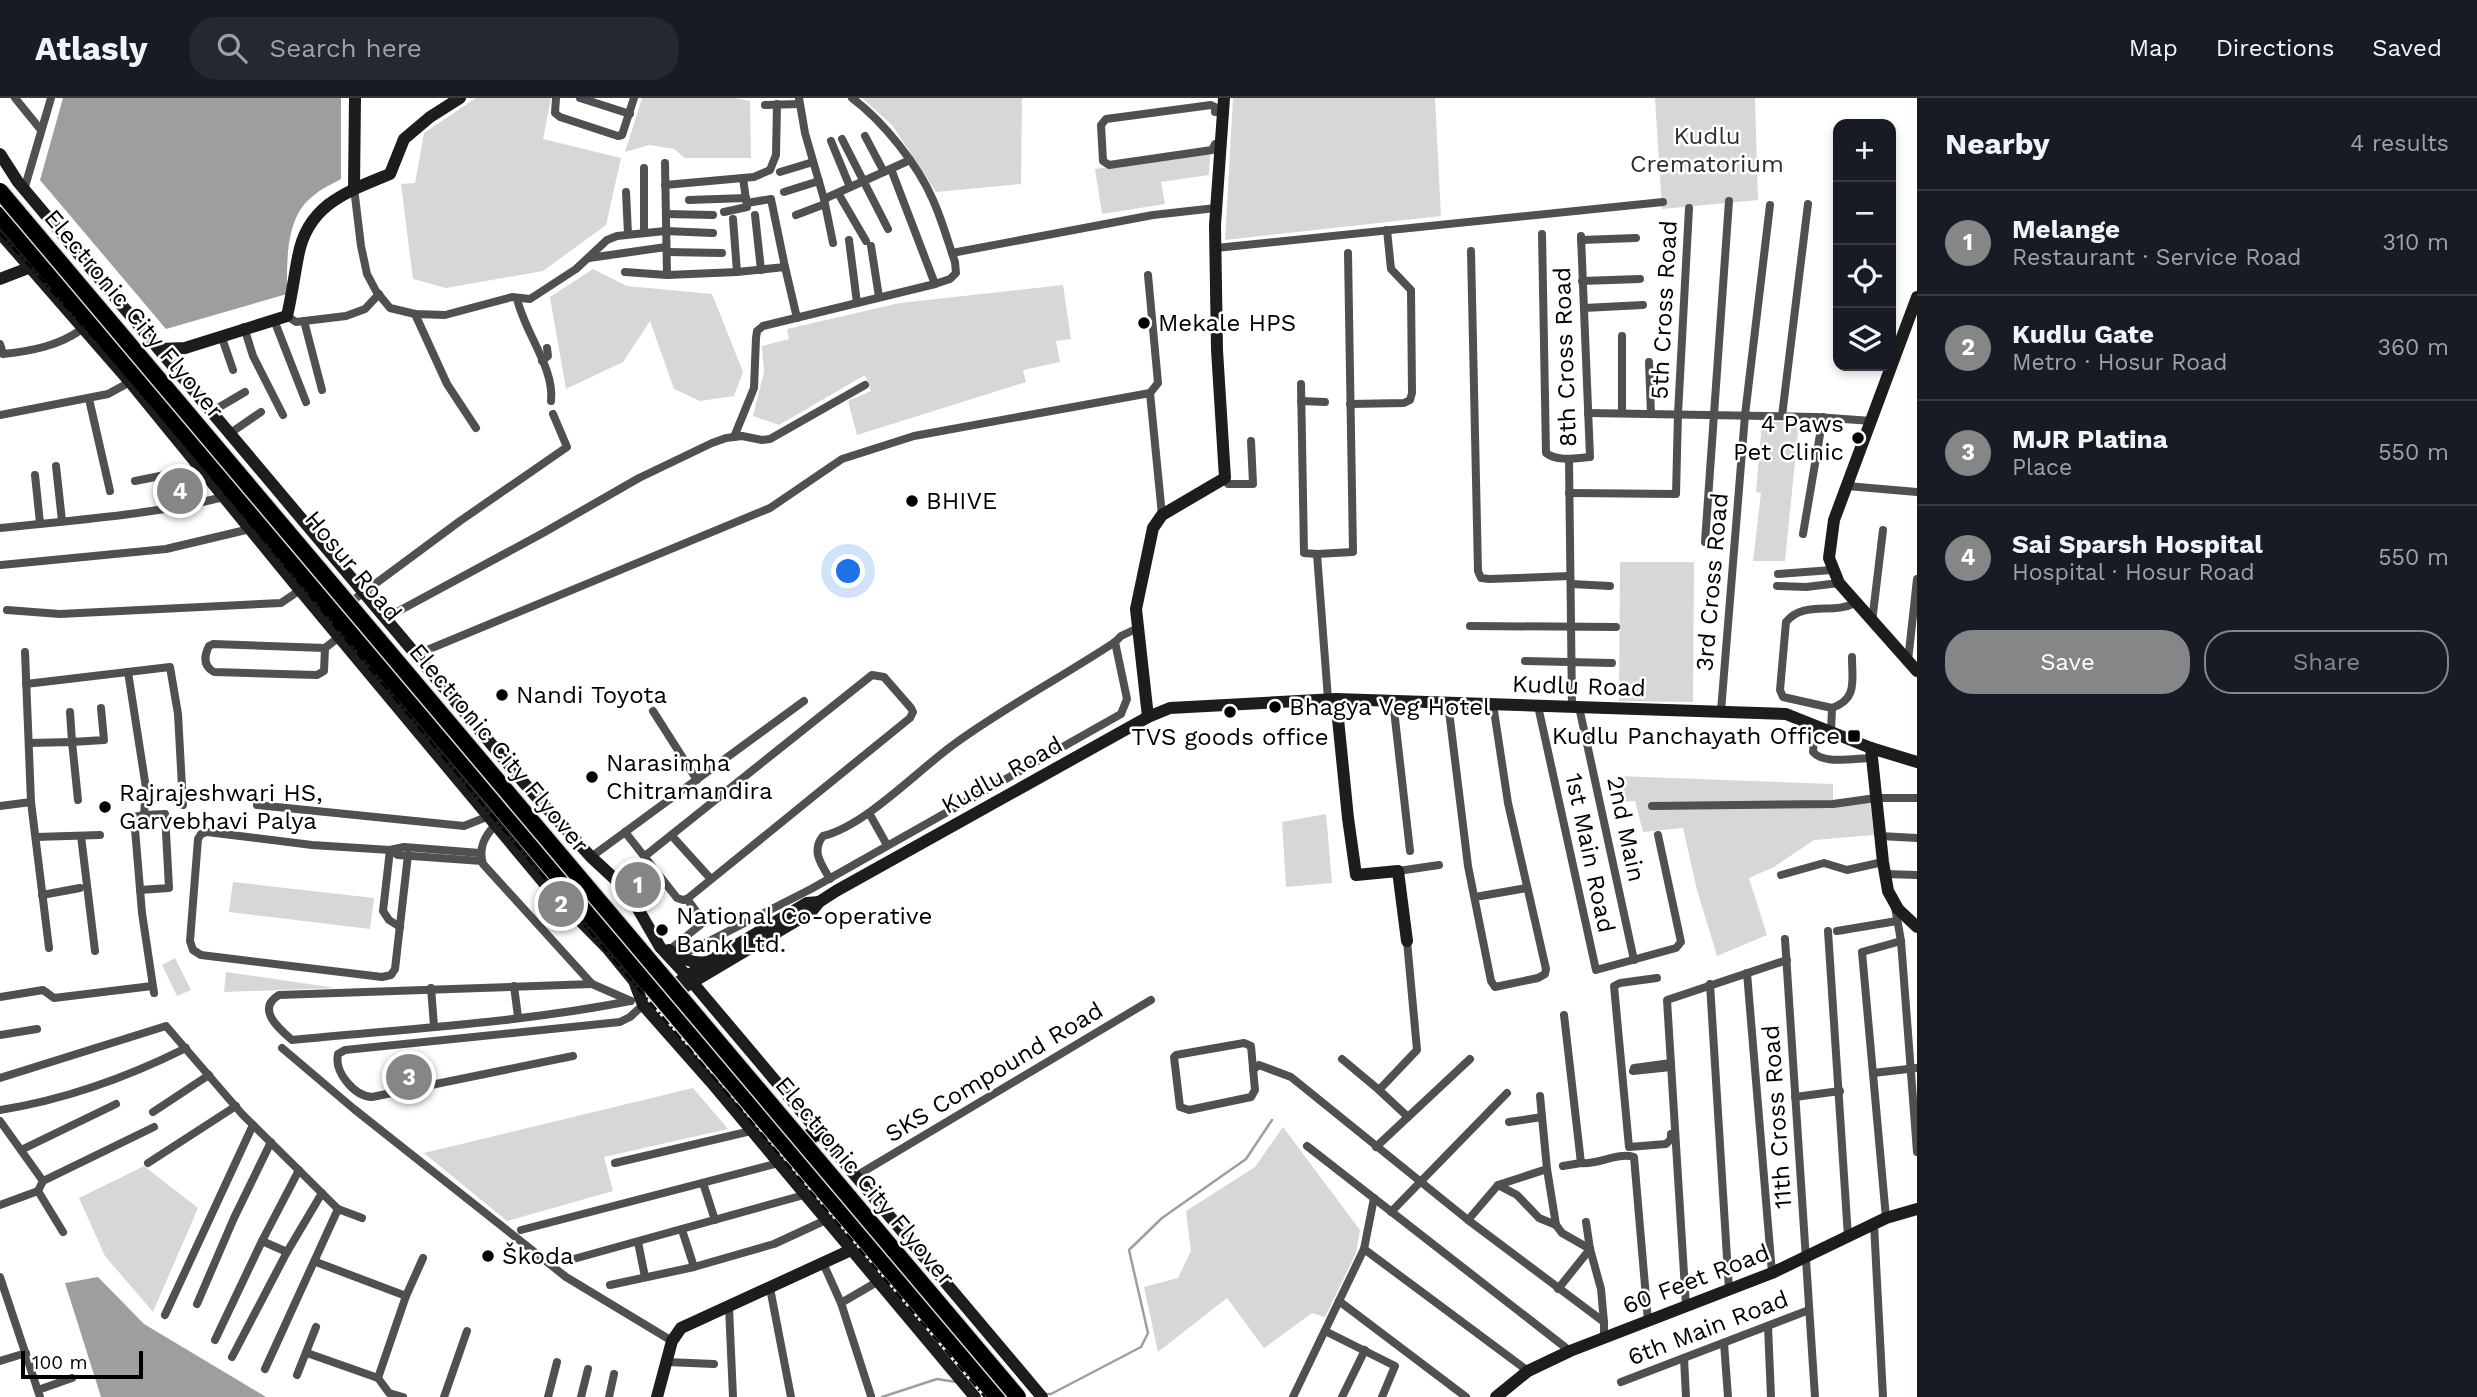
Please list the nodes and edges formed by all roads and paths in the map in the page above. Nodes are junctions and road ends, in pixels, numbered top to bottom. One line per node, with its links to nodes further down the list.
1 (15, 98): 15 (street)
2 (51, 98): 15 (street)
3 (355, 98): 33 (street)
4 (460, 98): 33 (street)
5 (556, 98): 14 (street)
6 (580, 98): 14 (street)
7 (635, 98): 14 (street)
8 (852, 98): 21 (street)
9 (1224, 98): 13 (street)
10 (799, 101): 12 (street); 22 (street)
11 (765, 104): 12 (street)
12 (778, 104): 27 (street)
13 (1223, 112): 19 (street); 19 (street)
14 (630, 114)
15 (41, 130): 34 (street)
16 (864, 136): 25 (street)
17 (842, 139): 30 (street)
18 (831, 141): 32 (street)
19 (1221, 143): 47 (street)
20 (0, 154): 34 (street)
21 (910, 160): 25 (street); 71 (street)
22 (813, 162): 26 (street); 29 (street)
23 (665, 163): 31 (street)
24 (644, 168): 59 (street)
25 (888, 171): 30 (street); 84 (street)
26 (780, 172)
27 (743, 178): 31 (street); 40 (street)
28 (0, 181): 106 (highway, Hosur Road)
29 (819, 181): 37 (street); 42 (street)
30 (864, 181): 32 (street); 56 (street)
31 (665, 185): 50 (street)
32 (850, 187): 38 (street)
33 (354, 188): 85 (street); 93 (street)
34 (24, 190): 106 (street)
35 (0, 191): 408 (highway, Electronic City Flyover, bridge)
36 (626, 192): 62 (street)
37 (784, 192)
38 (838, 193): 42 (street); 86 (street)
39 (690, 200): 40 (street)
40 (746, 200): 49 (street); 75 (street)
41 (1729, 201): 133 (street)
42 (825, 202): 54 (street); 66 (street)
43 (1663, 202): 57 (street)
44 (1808, 204): 135 (street)
45 (0, 205): 420 (highway, Electronic City Flyover)
46 (1770, 205): 134 (street, 3rd Cross Road)
47 (1216, 208): 67 (street); 71 (street)
48 (1689, 208): 130 (street, 5th Cross Road)
49 (724, 212)
50 (666, 214): 52 (street); 58 (street)
51 (0, 215): 112 (highway, Hosur Road)
52 (713, 215)
53 (755, 215): 76 (street)
54 (796, 215)
55 (733, 219): 78 (street)
56 (888, 229)
57 (1387, 230): 67 (street); 123 (street)
58 (665, 231): 59 (street); 61 (street); 68 (street)
59 (644, 232): 62 (street)
60 (0, 233): 74 (street, Hosur Road)
61 (713, 233)
62 (628, 234): 73 (street)
63 (1542, 234): 142 (street)
64 (1636, 238): 83 (street, 8th Cross Road)
65 (849, 240): 89 (street)
66 (833, 243)
67 (1216, 248): 146 (street)
68 (666, 250): 70 (street); 73 (street); 79 (street)
69 (1471, 251): 166 (street)
70 (722, 253)
71 (952, 253): 84 (street)
72 (1348, 253): 123 (street)
73 (589, 258): 88 (street)
74 (31, 267): 81 (street); 98 (street, Hosur Road)
75 (786, 267): 76 (street); 94 (street)
76 (761, 270): 78 (street)
77 (625, 272): 79 (street)
78 (737, 272): 79 (street)
79 (667, 275)
80 (1148, 275): 117 (street)
81 (0, 279)
82 (1640, 279): 83 (street)
83 (1582, 281): 91 (street, 8th Cross Road)
84 (935, 284): 86 (street)
85 (379, 294): 92 (street); 96 (street)
86 (879, 297): 89 (street)
87 (1917, 297): 95 (street)
88 (517, 298): 92 (street); 107 (street)
89 (857, 303): 94 (street)
90 (1643, 305): 91 (street)
91 (1584, 308): 126 (street, 8th Cross Road)
92 (415, 314): 138 (street)
93 (280, 318): 96 (street); 97 (street); 121 (street)
94 (797, 318): 140 (street)
95 (1913, 318): 101 (street)
96 (304, 321): 115 (street)
97 (244, 327): 99 (street); 132 (street)
98 (82, 329): 105 (street); 112 (street, Hosur Road)
99 (221, 335): 103 (street); 110 (street)
100 (1622, 336): 127 (street)
101 (1896, 343)
102 (0, 344): 105 (street)
103 (185, 348): 106 (street); 108 (street)
104 (547, 348): 107 (street)
105 (2, 354)
106 (155, 354): 108 (street); 112 (highway); 171 (highway, Hosur Road)
107 (542, 361): 119 (street)
108 (171, 362): 124 (street)
109 (1649, 362): 129 (street)
110 (233, 370)
111 (1887, 371): 137 (street)
112 (131, 377): 118 (street); 144 (street, Hosur Road); 170 (highway, Hosur Road)
113 (1301, 384): 120 (street)
114 (865, 385): 140 (street)
115 (322, 390)
116 (245, 392): 124 (street)
117 (1150, 393): 153 (street); 184 (street)
118 (89, 399): 131 (street); 149 (street)
119 (551, 401)
120 (1301, 401): 122 (street); 161 (street)
121 (306, 402)
122 (1325, 402)
123 (1350, 404): 161 (street)
124 (211, 412): 139 (street)
125 (261, 412): 139 (street)
126 (1588, 413): 127 (street); 142 (street, 8th Cross Road)
127 (1622, 413): 129 (street)
128 (553, 414): 171 (street)
129 (1651, 414): 130 (street)
130 (1678, 414): 133 (street); 151 (street, 5th Cross Road)
131 (0, 415)
132 (282, 415)
133 (1714, 415): 134 (street); 160 (street)
134 (1745, 415): 135 (street); 203 (street, 3rd Cross Road)
135 (1782, 416): 136 (street)
136 (1823, 417): 137 (street); 159 (street)
137 (1872, 421): 148 (street)
138 (476, 428)
139 (229, 434): 171 (street)
140 (734, 437): 174 (street)
141 (1251, 441): 146 (street)
142 (1569, 459): 151 (street, 2nd Main)
143 (56, 466): 154 (street)
144 (200, 468): 147 (street); 152 (street, Hosur Road)
145 (35, 475): 155 (street)
146 (1225, 478): 153 (street)
147 (135, 481)
148 (1847, 486): 150 (street); 163 (street)
149 (110, 491)
150 (1917, 492)
151 (1569, 493): 166 (street, 2nd Main)
152 (224, 497): 154 (street); 157 (street, Hosur Road)
153 (1162, 515): 179 (street)
154 (62, 521): 155 (street)
155 (40, 523): 156 (street)
156 (0, 528)
157 (250, 528): 162 (street); 170 (street, Hosur Road)
158 (1883, 530): 175 (street)
159 (1803, 534)
160 (1705, 542)
161 (1317, 554): 192 (street)
162 (1, 565)
163 (1832, 570): 164 (street); 167 (street)
164 (1778, 574)
165 (1917, 579): 189 (street)
166 (1571, 580): 168 (street); 177 (street, 2nd Main)
167 (1839, 583): 169 (street); 172 (street)
168 (1610, 586)
169 (1777, 586)
170 (304, 587): 173 (street); 180 (street, Hosur Road); 212 (highway, Hosur Road)
171 (358, 598): 174 (street); 269 (highway, Hosur Road)
172 (1855, 603): 175 (street); 200 (street)
173 (7, 610)
174 (384, 619): 184 (street)
175 (1872, 622): 189 (street)
176 (1471, 626): 177 (street)
177 (1571, 627): 178 (street); 187 (street, 2nd Main)
178 (1616, 627)
179 (1138, 628): 181 (street); 204 (street)
180 (339, 637): 182 (street); 212 (street, Hosur Road)
181 (1115, 642): 221 (street); 232 (street)
182 (325, 648): 182 (street)
183 (25, 652): 191 (street)
184 (415, 655): 238 (street)
185 (1852, 657): 200 (street)
186 (1525, 661): 187 (street)
187 (1572, 662): 188 (street); 198 (street, 2nd Main)
188 (1612, 663)
189 (1913, 666)
190 (128, 672): 191 (street); 217 (street); 222 (street)
191 (26, 684): 208 (street)
192 (1332, 699): 194 (street, Kudlu Road); 204 (street, Kudlu Road); 241 (street)
193 (804, 701): 211 (street)
194 (1392, 701): 195 (street, Kudlu Road); 234 (street)
195 (1448, 703): 196 (street, Kudlu Road); 251 (street)
196 (1493, 704): 197 (street, Kudlu Road); 248 (street)
197 (1538, 706): 198 (street, Kudlu Road); 264 (street, 1st Main Road)
198 (1576, 707): 203 (street, Kudlu Road); 264 (street, 2nd Main)
199 (101, 708): 207 (street)
200 (1832, 708): 206 (street)
201 (653, 711): 211 (street)
202 (70, 712): 207 (street)
203 (1721, 712): 205 (street, Kudlu Road)
204 (1148, 717): 253 (street, Kudlu Road)
205 (1815, 725): 206 (street, Kudlu Road); 209 (street)
206 (1831, 732): 209 (street, Kudlu Road)
207 (72, 742): 208 (street); 215 (street)
208 (29, 743): 216 (street)
209 (1871, 753): 210 (street, Kudlu Road); 213 (street)
210 (1917, 762)
211 (697, 780): 224 (street)
212 (480, 794): 223 (street, Hosur Road); 275 (highway, Hosur Road)
213 (1876, 798): 214 (street); 220 (street); 229 (street)
214 (1917, 798)
215 (78, 800)
216 (31, 802): 219 (street); 230 (street)
217 (183, 805)
218 (257, 805): 223 (street)
219 (0, 806)
220 (1652, 806)
221 (869, 813): 232 (street); 245 (street)
222 (144, 815): 249 (street); 249 (street)
223 (493, 820): 237 (street); 278 (street, Hosur Road)
224 (625, 832): 236 (street); 238 (street)
225 (100, 835): 227 (street)
226 (1658, 835): 264 (street)
227 (81, 836): 230 (street); 262 (street)
228 (673, 836): 236 (street); 244 (street); 244 (street)
229 (1880, 836): 231 (street); 240 (street)
230 (36, 837): 250 (street)
231 (1917, 838)
232 (887, 845): 245 (street)
233 (390, 850): 235 (street); 237 (street); 255 (street); 255 (street)
234 (1410, 851)
235 (408, 855): 237 (street); 255 (street)
236 (645, 856): 252 (street)
237 (481, 857): 270 (street)
238 (591, 857): 257 (street)
239 (1439, 865): 241 (street)
240 (1884, 868): 242 (street); 243 (street); 254 (street)
241 (1398, 871): 259 (street)
242 (1780, 875)
243 (1917, 875)
244 (710, 878): 252 (street)
245 (830, 879): 246 (street)
246 (818, 886): 253 (street); 263 (street)
247 (80, 888): 250 (street)
248 (1527, 888): 251 (street); 251 (street)
249 (140, 890): 274 (street)
250 (42, 895): 261 (street)
251 (1475, 897)
252 (687, 899): 263 (street)
253 (822, 900): 266 (street, Kudlu Road); 269 (street, Kudlu Road)
254 (1906, 917): 256 (street); 260 (street); 297 (street)
255 (400, 927)
256 (1917, 927)
257 (652, 932): 263 (street); 269 (street)
258 (1785, 939): 265 (street, 11th Cross Road)
259 (1407, 940): 296 (street)
260 (1901, 941): 290 (street); 292 (street)
261 (49, 948)
262 (95, 951)
263 (673, 953): 266 (street)
264 (1634, 960)
265 (1787, 960): 267 (street); 300 (street, 11th Cross Road)
266 (710, 961): 269 (street, Kudlu Road)
267 (1747, 973): 271 (street); 361 (street)
268 (1657, 978): 293 (street)
269 (684, 983): 275 (street); 312 (highway, Hosur Road)
270 (593, 984): 272 (street); 277 (street)
271 (1710, 984): 289 (street); 368 (street)
272 (514, 986): 273 (street); 280 (street)
273 (431, 988): 281 (street); 281 (street)
274 (0, 997)
275 (662, 999): 419 (highway, Hosur Road)
276 (1151, 1000): 325 (street, SKS Compound Road)
277 (630, 1001): 278 (street); 280 (street)
278 (643, 1005): 286 (street); 311 (street, Hosur Road)
279 (1564, 1015): 321 (street)
280 (519, 1017): 281 (street)
281 (434, 1026)
282 (37, 1029): 283 (street)
283 (0, 1035)
284 (186, 1048): 294 (street); 295 (street); 303 (street)
285 (282, 1048): 387 (street)
286 (573, 1056)
287 (1342, 1059): 296 (street)
288 (1470, 1059): 305 (street)
289 (1667, 1066): 293 (street); 293 (street); 373 (street)
290 (1914, 1068): 292 (street); 317 (street)
291 (1253, 1070): 291 (street); 315 (street)
292 (1873, 1073): 342 (street)
293 (1621, 1074)
294 (209, 1075): 302 (street); 304 (street)
295 (0, 1078)
296 (1379, 1090): 305 (street)
297 (1840, 1091): 300 (street); 348 (street)
298 (1507, 1093): 327 (street)
299 (1541, 1096): 306 (street)
300 (1795, 1097): 356 (street, 11th Cross Road)
301 (116, 1104): 316 (street)
302 (236, 1106): 309 (street); 318 (street)
303 (0, 1110)
304 (153, 1112)
305 (1408, 1117): 315 (street)
306 (1542, 1117): 308 (street); 323 (street)
307 (0, 1121): 316 (street)
308 (1509, 1122)
309 (253, 1125): 313 (street); 378 (street)
310 (154, 1127): 326 (street)
311 (751, 1132): 319 (street); 320 (street, Hosur Road)
312 (812, 1135): 325 (street); 408 (highway, Hosur Road)
313 (271, 1142): 324 (street); 372 (street)
314 (1307, 1146): 333 (street)
315 (1376, 1147): 327 (street)
316 (21, 1150): 326 (street)
317 (1917, 1152)
318 (148, 1163)
319 (615, 1163)
320 (779, 1163): 328 (street); 332 (street, Hosur Road)
321 (1581, 1163): 322 (street); 379 (street)
322 (1563, 1166)
323 (1547, 1169): 329 (street); 344 (street)
324 (299, 1170): 331 (street); 349 (street)
325 (856, 1176): 408 (street)
326 (43, 1181): 330 (street)
327 (1422, 1182): 337 (street); 341 (street)
328 (703, 1183): 339 (street); 345 (street)
329 (1498, 1185): 341 (street); 344 (street)
330 (38, 1191): 334 (street); 347 (street)
331 (322, 1193): 335 (street); 353 (street)
332 (804, 1195): 339 (street); 340 (street, Hosur Road)
333 (1374, 1198): 337 (street); 351 (street)
334 (0, 1205)
335 (338, 1209): 338 (street); 358 (street)
336 (1917, 1209): 342 (street, 60 Feet Road)
337 (1391, 1212): 390 (street)
338 (362, 1218)
339 (715, 1220): 346 (street)
340 (826, 1220): 354 (street, Hosur Road); 360 (street)
341 (1468, 1220): 367 (street)
342 (1880, 1221): 348 (street, 60 Feet Road); 430 (street)
343 (1586, 1222): 352 (street)
344 (1556, 1226): 352 (street)
345 (521, 1230)
346 (682, 1230): 350 (street); 360 (street)
347 (63, 1232)
348 (1848, 1237): 356 (street, 60 Feet Road)
349 (262, 1241): 353 (street); 386 (street)
350 (638, 1242): 357 (street); 363 (street)
351 (1364, 1249): 370 (street); 401 (street)
352 (1590, 1249): 367 (street); 380 (street)
353 (287, 1251): 393 (street)
354 (851, 1251): 359 (street); 364 (street, Hosur Road)
355 (423, 1258): 369 (street)
356 (1806, 1258): 361 (street, 60 Feet Road); 375 (street, 11th Cross Road)
357 (570, 1260)
358 (316, 1262): 369 (street); 399 (street)
359 (823, 1263): 366 (street); 371 (street)
360 (694, 1267): 363 (street)
361 (1772, 1273): 368 (street, 60 Feet Road)
362 (0, 1277): 376 (street)
363 (645, 1277): 365 (street)
364 (877, 1282): 371 (street); 418 (street, Hosur Road)
365 (610, 1285)
366 (770, 1288): 374 (street); 417 (street)
367 (1558, 1289): 380 (street)
368 (1729, 1290): 373 (street, 60 Feet Road)
369 (406, 1297): 405 (street)
370 (1339, 1301): 384 (street); 424 (street)
371 (841, 1303): 409 (street)
372 (197, 1304)
373 (1686, 1306): 379 (street, 60 Feet Road)
374 (729, 1307): 387 (street); 416 (street)
375 (1809, 1310): 381 (street, 6th Main Road); 429 (street, 11th Cross Road)
376 (12, 1312): 377 (street); 391 (street)
377 (0, 1315)
378 (165, 1315)
379 (1648, 1321): 385 (street, 60 Feet Road)
380 (1604, 1322): 385 (street)
381 (1768, 1326): 388 (street, 6th Main Road); 428 (street)
382 (316, 1327): 392 (street)
383 (467, 1331): 411 (street)
384 (1325, 1331): 389 (street); 421 (street)
385 (1604, 1338): 390 (street, 60 Feet Road)
386 (215, 1340)
387 (673, 1341): 397 (street)
388 (1724, 1343): 394 (street, 6th Main Road); 427 (street)
389 (1365, 1350): 422 (street); 423 (street)
390 (1570, 1351): 401 (street, 60 Feet Road)
391 (26, 1353): 395 (street); 407 (street)
392 (307, 1353): 403 (street); 405 (street)
393 (232, 1357)
394 (1684, 1358): 406 (street, 6th Main Road); 426 (street)
395 (0, 1361)
396 (557, 1362): 412 (street)
397 (667, 1362): 398 (street); 415 (street)
398 (714, 1364)
399 (265, 1369)
400 (589, 1369): 413 (street)
401 (1528, 1371): 425 (street, 60 Feet Road)
402 (614, 1374): 414 (street)
403 (297, 1375)
404 (72, 1378): 407 (street)
405 (378, 1378): 410 (street)
406 (1621, 1382)
407 (39, 1393)
408 (1032, 1395)
409 (871, 1396)
410 (403, 1397)
411 (444, 1397)
412 (548, 1397)
413 (581, 1397)
414 (609, 1397)
415 (657, 1397)
416 (733, 1397)
417 (791, 1397)
418 (975, 1397)
419 (996, 1397)
420 (1004, 1397)
421 (1293, 1397)
422 (1342, 1397)
423 (1382, 1397)
424 (1466, 1397)
425 (1496, 1397)
426 (1686, 1397)
427 (1728, 1397)
428 (1771, 1397)
429 (1815, 1397)
430 (1884, 1397)

